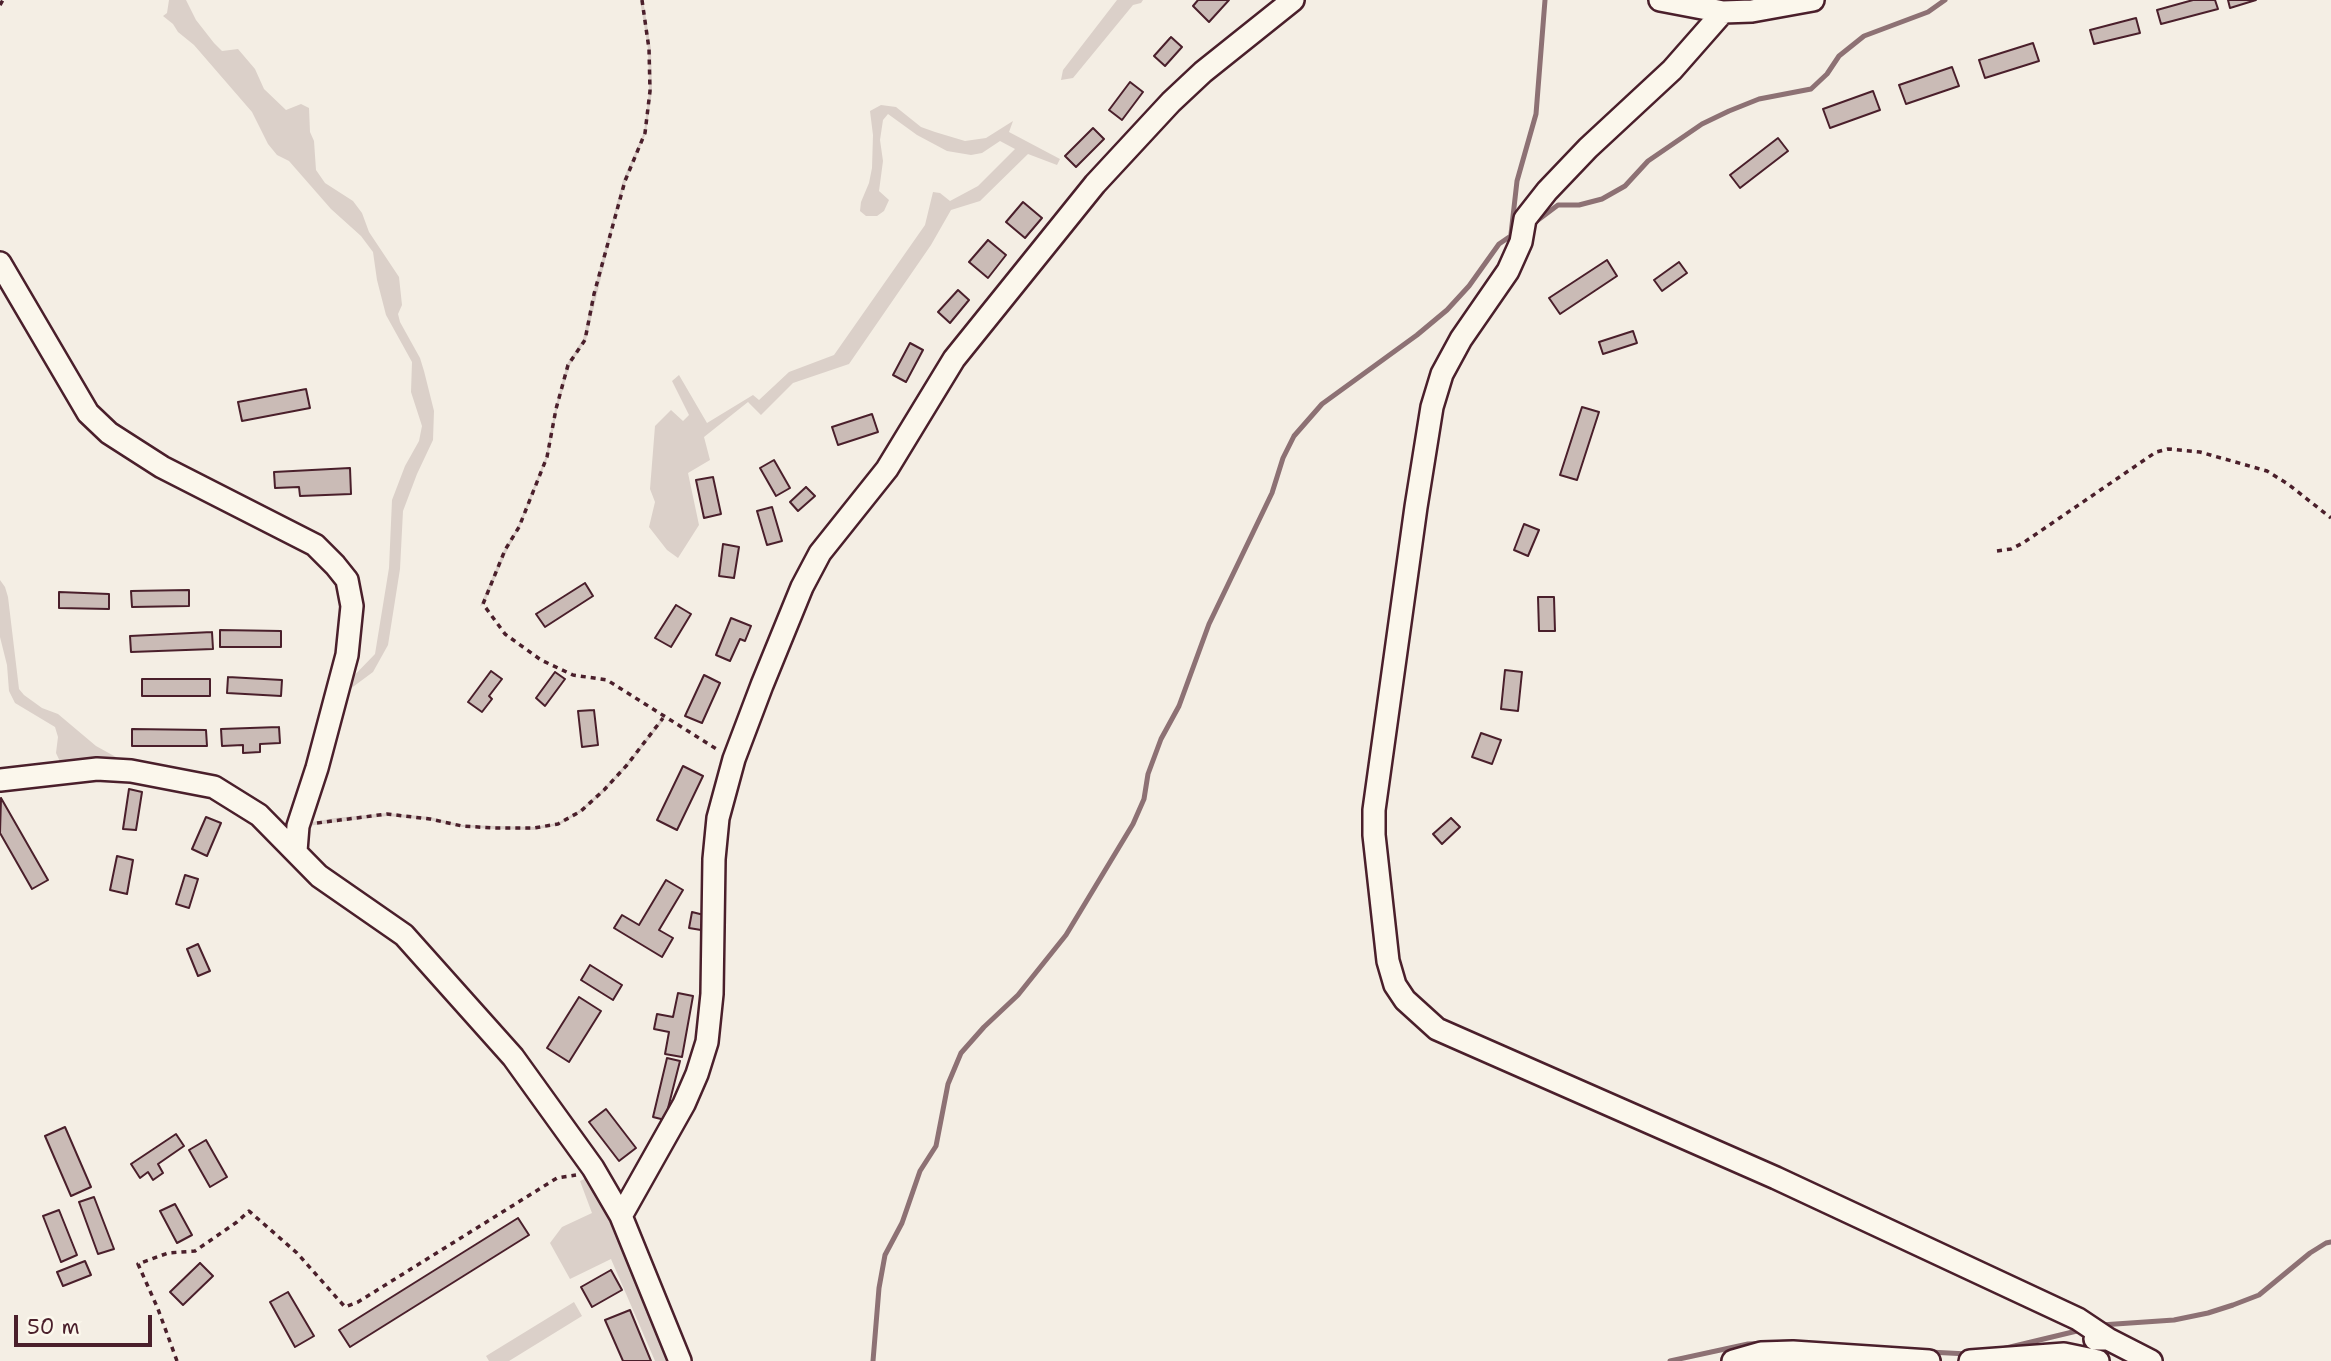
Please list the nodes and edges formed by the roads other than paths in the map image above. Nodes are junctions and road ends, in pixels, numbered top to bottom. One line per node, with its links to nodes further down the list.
1 (1293, 0): 8 (street)
2 (1660, 0): 4 (street)
3 (1814, 0): 4 (street)
4 (1723, 12): 9 (street)
5 (0, 263): 7 (street)
6 (0, 780): 7 (street)
7 (296, 851): 8 (street)
8 (621, 1216): 11 (street)
9 (2108, 1339): 10 (street); 16 (street)
10 (2064, 1354): 14 (street); 15 (street)
11 (680, 1361)
12 (1733, 1361): 13 (street)
13 (1929, 1361)
14 (1970, 1361)
15 (2098, 1361)
16 (2151, 1361)

